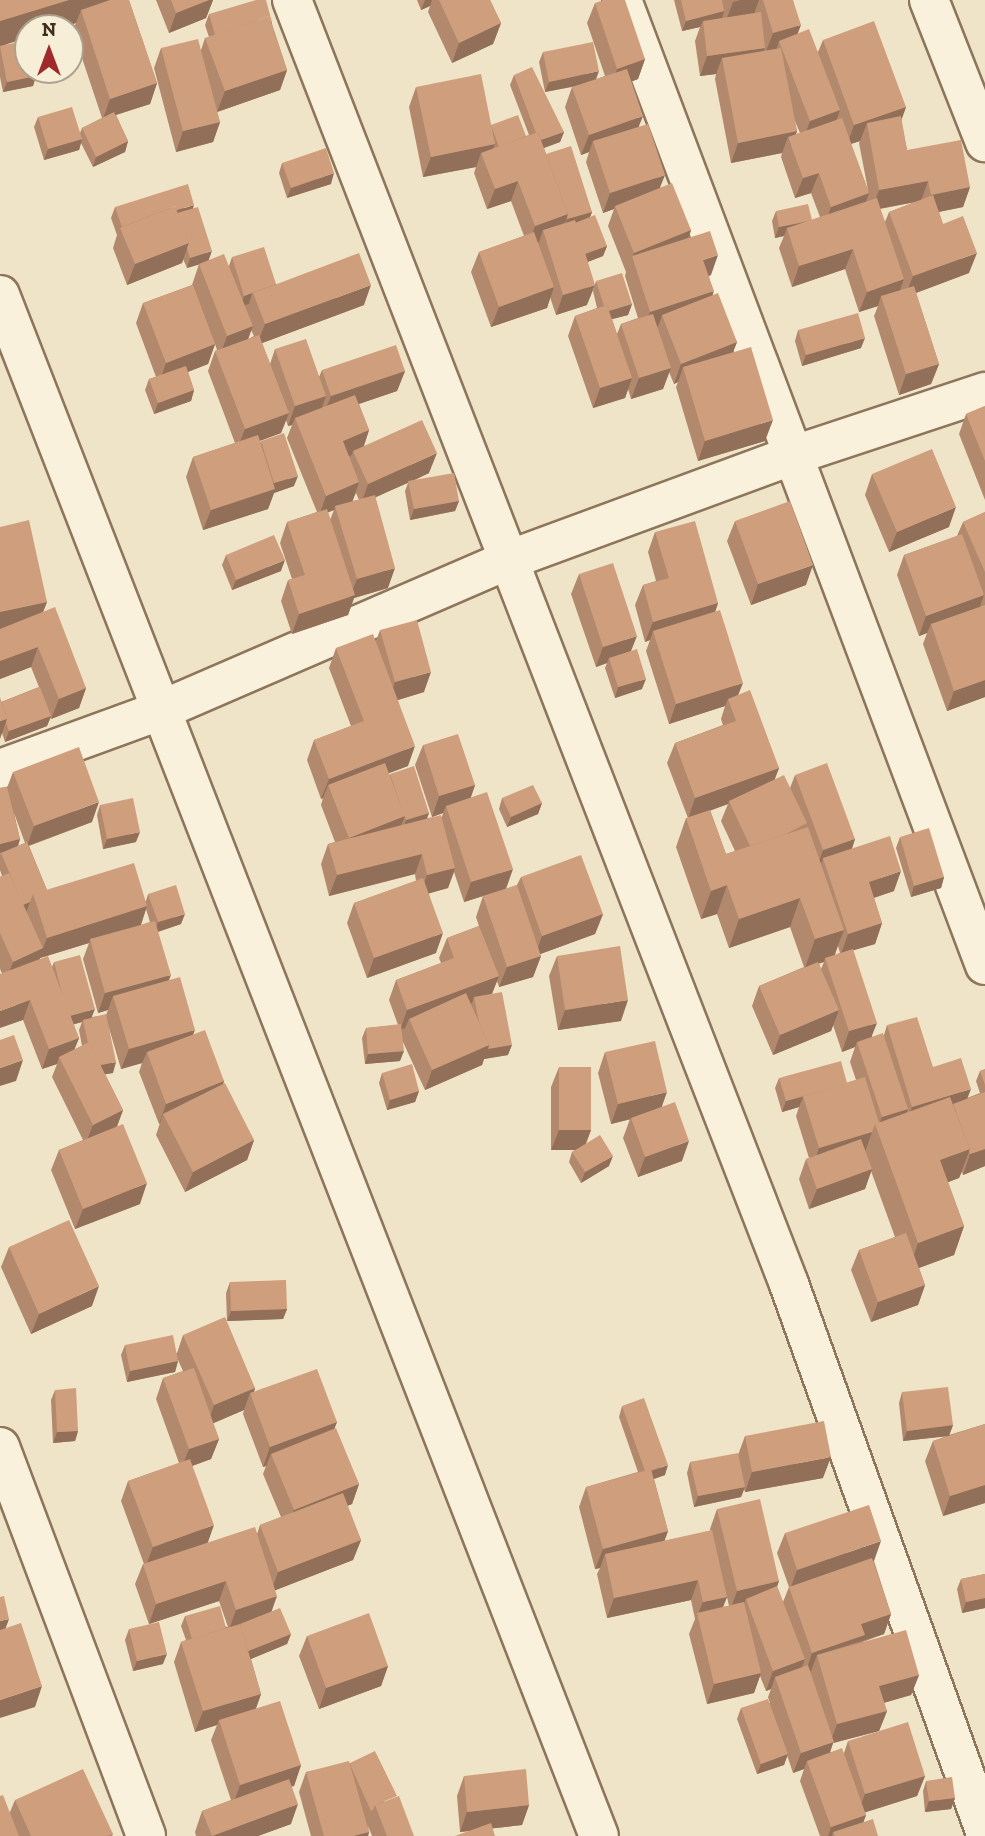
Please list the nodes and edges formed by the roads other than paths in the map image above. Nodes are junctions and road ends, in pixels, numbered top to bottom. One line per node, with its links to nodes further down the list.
1 (292, 0): 8 (street)
2 (622, 0): 7 (street)
3 (929, 0): 4 (street)
4 (985, 142)
5 (0, 295): 9 (street)
6 (985, 392): 7 (street)
7 (794, 455): 8 (street); 11 (street)
8 (511, 559): 9 (street); 13 (street)
9 (159, 711): 10 (street); 15 (street)
10 (0, 769)
11 (985, 965)
12 (0, 1447): 14 (street)
13 (985, 1831)
14 (146, 1836)
15 (598, 1836)

